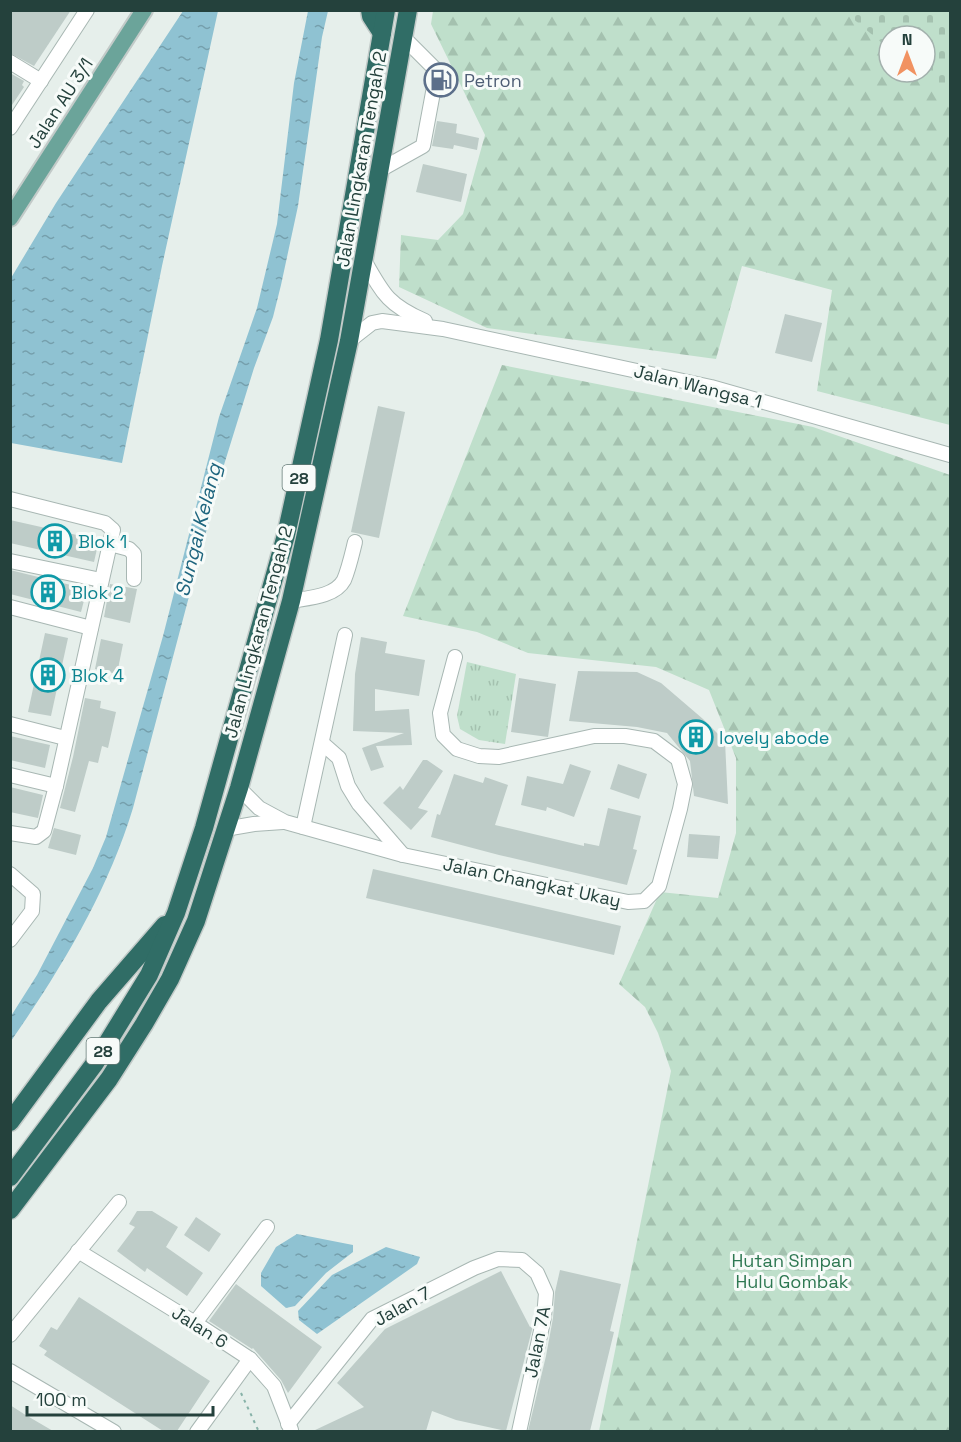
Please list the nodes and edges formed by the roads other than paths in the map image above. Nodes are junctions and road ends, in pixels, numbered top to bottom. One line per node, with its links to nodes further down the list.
1 (87, 10): 9 (street)
2 (144, 10): 12 (main road, Jalan AU 3/1)
3 (370, 10): 6 (highway)
4 (386, 10): 6 (highway, Jalan Lingkaran Tengah 2 / 28)
5 (408, 10): 7 (highway, Jalan Lingkaran Tengah 2 / 28)
6 (382, 33): 40 (highway, Jalan Lingkaran Tengah 2 / 28)
7 (404, 38): 11 (highway, Jalan Lingkaran Tengah 2 / 28); 11 (street)
8 (10, 62): 9 (street)
9 (41, 81): 10 (street)
10 (10, 128)
11 (380, 170): 13 (highway, Jalan Lingkaran Tengah 2 / 28)
12 (10, 218)
13 (364, 260): 14 (street, Jalan Wangsa 1); 15 (highway, Jalan Lingkaran Tengah 2 / 28)
14 (443, 329): 15 (street, Jalan Wangsa 1); 16 (street, Jalan Wangsa 1)
15 (349, 341): 23 (highway, Jalan Lingkaran Tengah 2 / 28)
16 (951, 455)
17 (10, 499): 19 (street)
18 (355, 542): 23 (street)
19 (110, 544): 21 (street); 22 (street)
20 (10, 561): 22 (street)
21 (134, 579)
22 (101, 580): 25 (street)
23 (291, 601): 33 (highway, Jalan Lingkaran Tengah 2 / 28)
24 (10, 607): 25 (street)
25 (91, 627): 29 (street)
26 (345, 635): 30 (street)
27 (454, 657): 38 (street, Jalan Changkat Ukay)
28 (10, 724): 29 (street)
29 (65, 738): 32 (street)
30 (322, 743): 35 (street); 38 (street)
31 (10, 775): 32 (street)
32 (56, 786): 37 (street)
33 (239, 788): 34 (street, Jalan Changkat Ukay); 36 (highway, Jalan Lingkaran Tengah 2 / 28)
34 (285, 822): 35 (street, Jalan Changkat Ukay); 36 (street, Jalan Changkat Ukay)
35 (303, 827): 38 (street, Jalan Changkat Ukay)
36 (225, 829): 45 (highway, Jalan Lingkaran Tengah 2 / 28)
37 (10, 833)
38 (403, 855)
39 (10, 874): 41 (street)
40 (176, 913): 42 (highway); 43 (highway, Jalan Lingkaran Tengah 2 / 28)
41 (10, 940)
42 (10, 1122)
43 (10, 1177)
44 (118, 1202): 47 (street)
45 (10, 1210)
46 (267, 1227): 49 (street)
47 (78, 1251): 49 (street, Jalan 6); 50 (street)
48 (522, 1260): 53 (street, Jalan 7); 56 (street, Jalan 7A)
49 (195, 1323): 51 (street, Jalan 6)
50 (10, 1335)
51 (250, 1359): 53 (street, Jalan 6); 55 (street)
52 (10, 1371): 54 (street)
53 (290, 1428)
54 (114, 1431)
55 (197, 1431)
56 (519, 1431)

